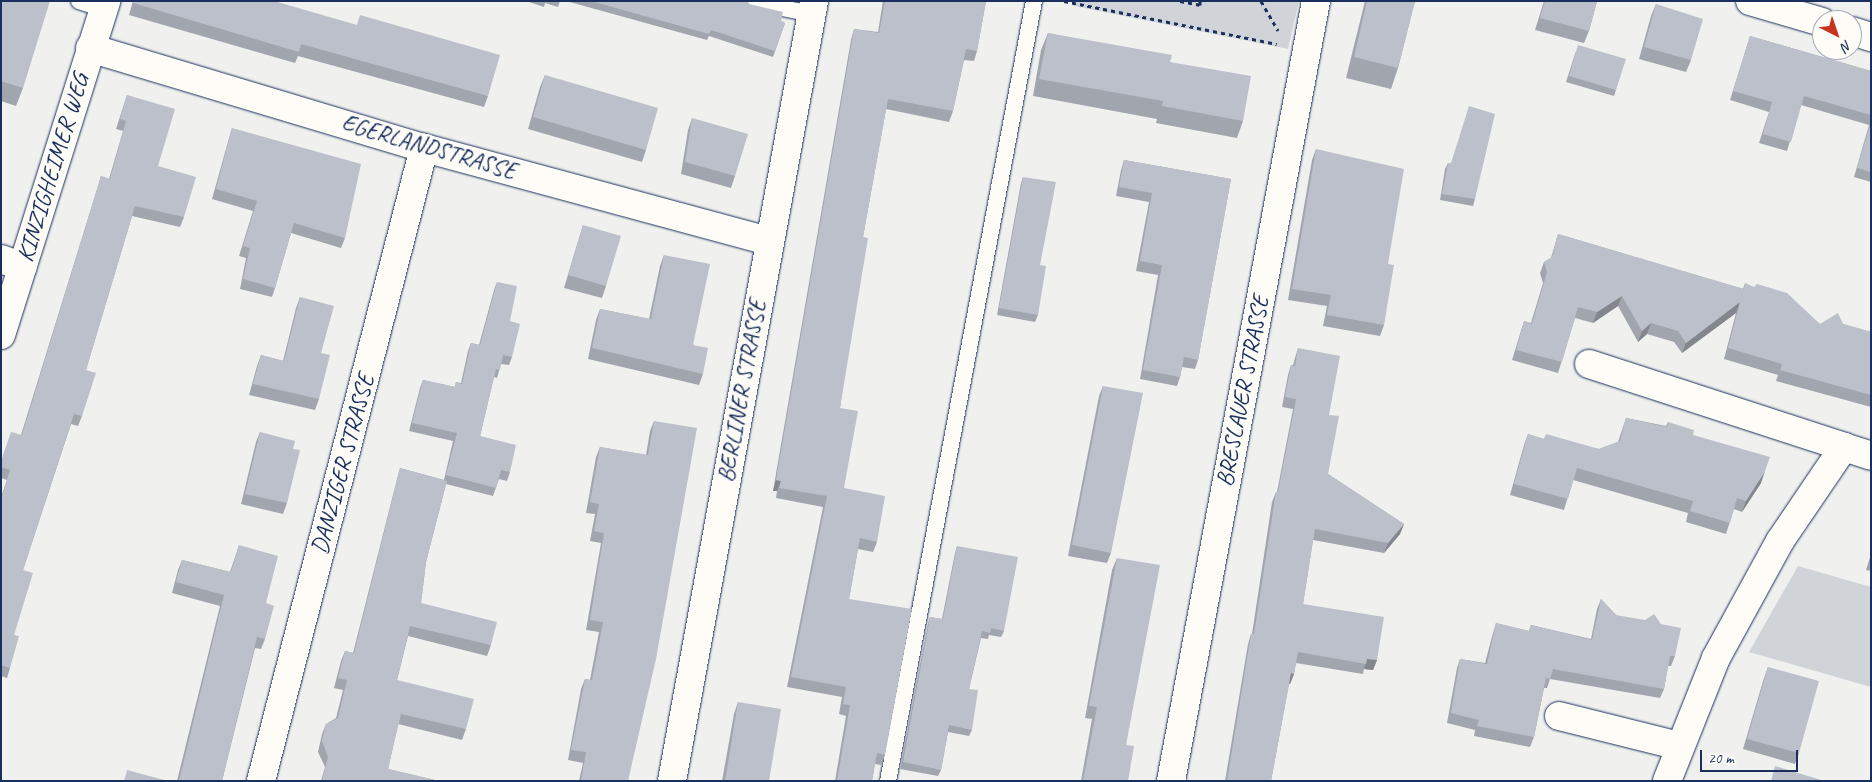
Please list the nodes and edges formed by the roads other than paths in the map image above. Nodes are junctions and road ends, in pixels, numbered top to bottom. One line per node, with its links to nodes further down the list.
1 (749, 1): 6 (lane)
2 (1034, 1): 20 (lane)
3 (1316, 1): 21 (street, BRESLAUER STRASSE)
4 (1750, 1): 7 (street)
5 (96, 4): 8 (street, KINZIGHEIMER WEG)
6 (812, 8): 10 (street, BERLINER STRASSE)
7 (1812, 19)
8 (90, 48): 9 (street, EGERLANDSTRASSE); 11 (street, KINZIGHEIMER WEG)
9 (424, 148): 10 (street, EGERLANDSTRASSE); 18 (street, DANZIGER STRASSE)
10 (769, 241): 19 (street, BERLINER STRASSE)
11 (12, 263): 12 (street, KINZIGHEIMER WEG)
12 (1, 335)
13 (1590, 364): 14 (street)
14 (1844, 447): 15 (street); 17 (street)
15 (1871, 456)
16 (1559, 716): 17 (street)
17 (1679, 746): 22 (street)
18 (261, 781)
19 (672, 781)
20 (888, 781)
21 (1171, 781)
22 (1668, 781)

